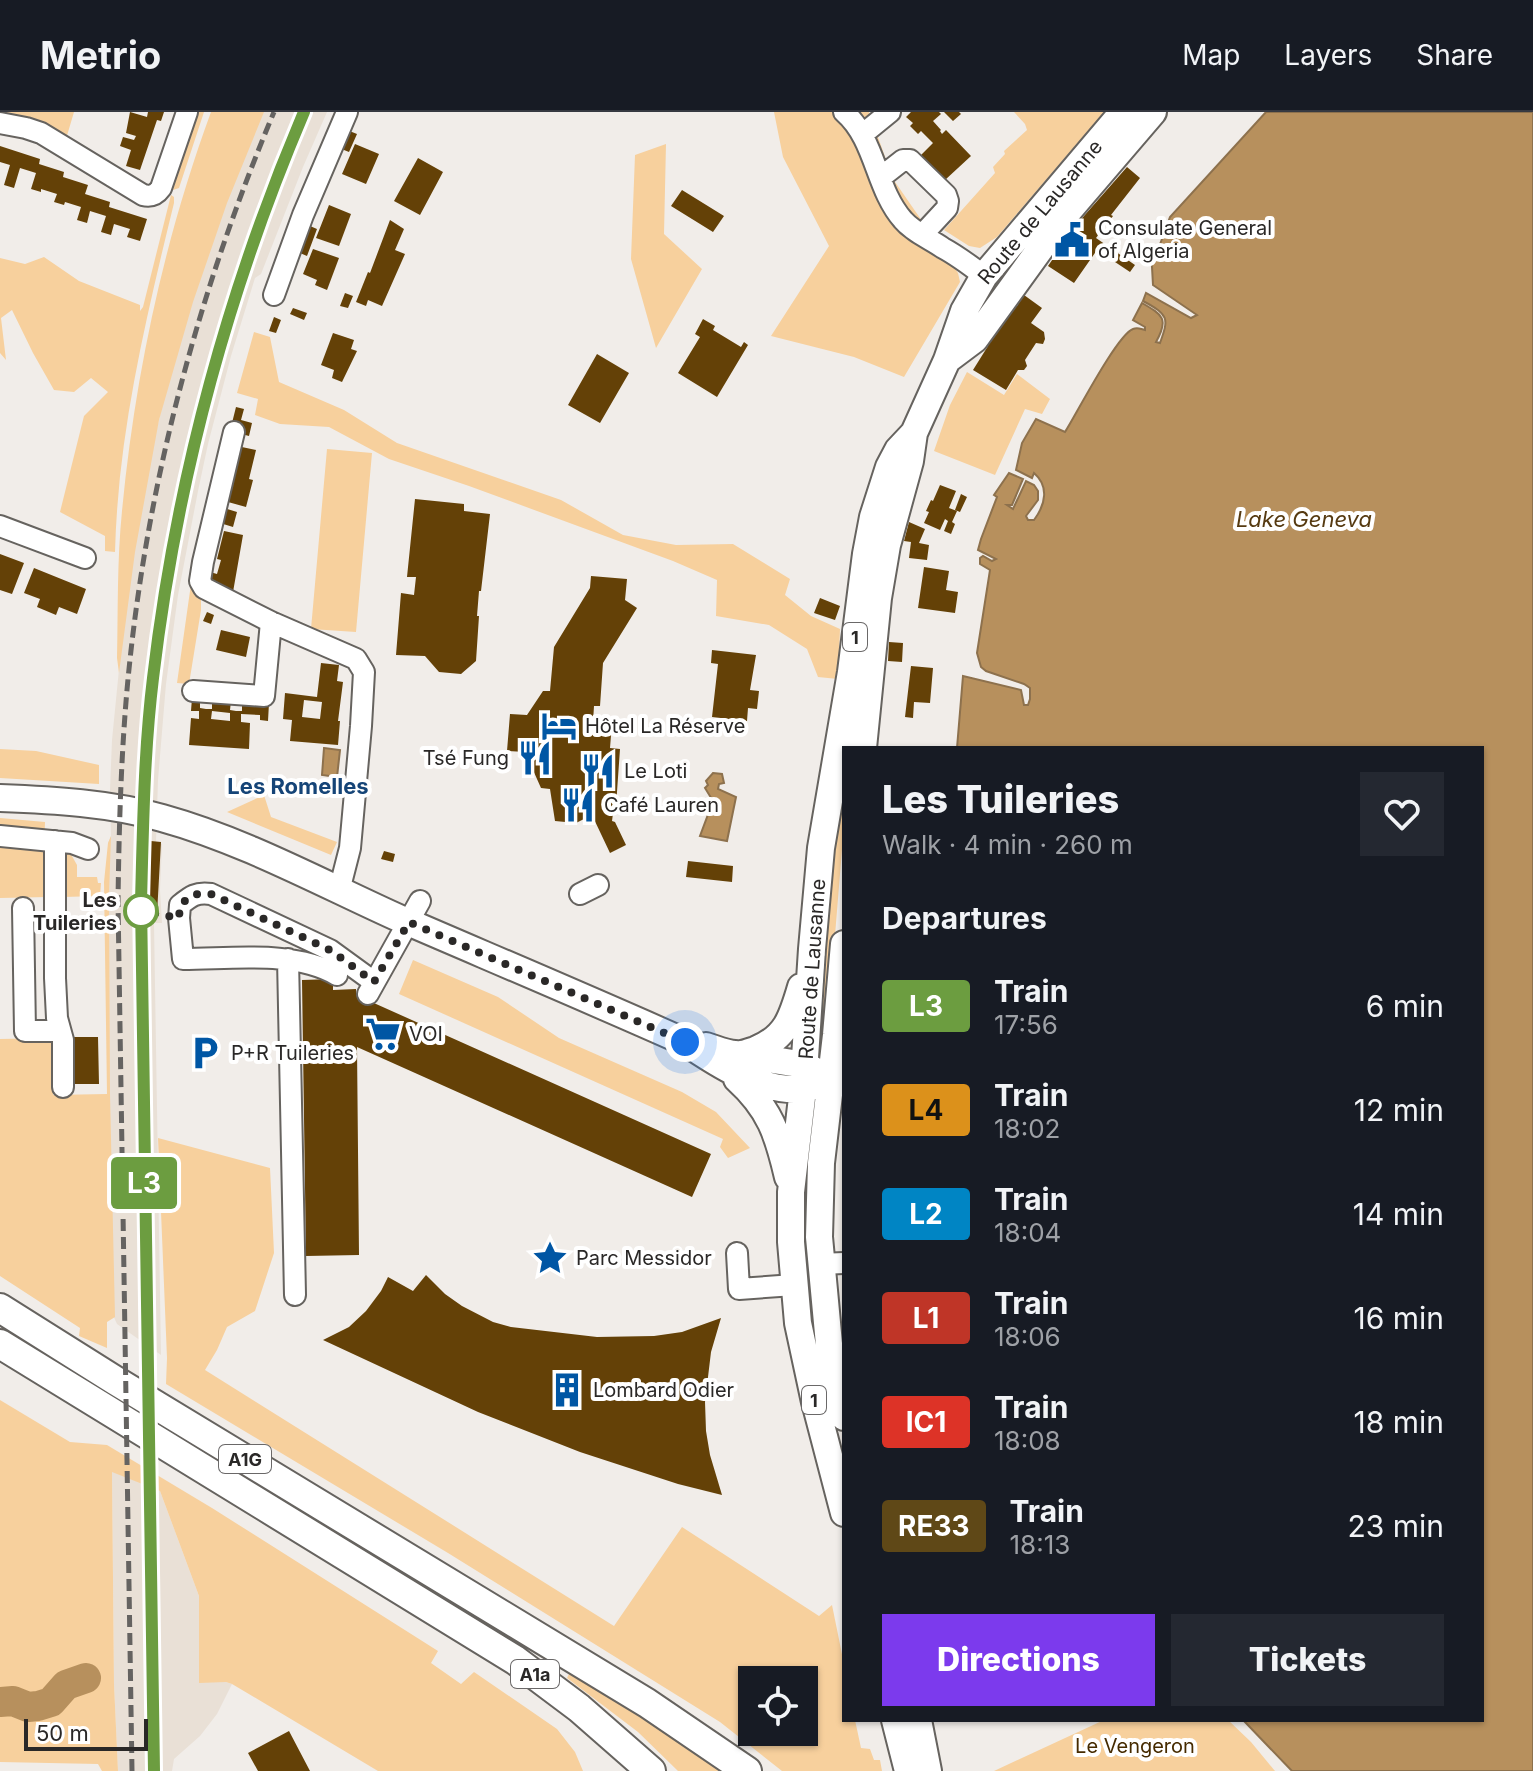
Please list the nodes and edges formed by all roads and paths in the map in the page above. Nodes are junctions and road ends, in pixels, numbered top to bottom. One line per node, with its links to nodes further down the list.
1 (187, 112): 7 (street)
2 (347, 112): 13 (street)
3 (844, 112): 8 (street)
4 (890, 112): 8 (street)
5 (1123, 112): 11 (main road, Route de Lausanne / 1)
6 (1153, 112): 12 (main road, Route de Lausanne / 1)
7 (0, 123)
8 (863, 134): 9 (street)
9 (880, 178): 10 (street); 10 (street)
10 (922, 235): 11 (street)
11 (984, 276): 12 (main road); 14 (main road, Route de Lausanne / 1)
12 (1008, 294): 14 (main road, Route de Lausanne / 1)
13 (274, 295)
14 (947, 360): 16 (main road, Route de Lausanne / 1)
15 (234, 432): 19 (street)
16 (914, 433): 21 (main road, Route de Lausanne / 1); 29 (main road, Route de Lausanne / 1)
17 (0, 526): 18 (street)
18 (85, 558)
19 (271, 622): 20 (street); 26 (street)
20 (193, 691)
21 (863, 746)
22 (0, 798): 26 (main road)
23 (0, 836): 24 (street)
24 (55, 841): 25 (street); 33 (street)
25 (88, 849)
26 (339, 891): 28 (main road)
27 (23, 908): 33 (street)
28 (415, 911): 30 (street); 34 (main road)
29 (812, 949): 34 (main road); 35 (main road, Route de Lausanne / 1)
30 (288, 959): 32 (street); 43 (street)
31 (842, 967): 36 (main road, Route de Lausanne / 1)
32 (337, 975)
33 (60, 1031): 37 (street)
34 (729, 1060): 35 (main road); 39 (main road)
35 (804, 1077): 36 (main road); 39 (main road, Route de Lausanne / 1)
36 (830, 1080): 38 (main road, Route de Lausanne / 1)
37 (63, 1087)
38 (834, 1127): 41 (main road, Route de Lausanne / 1)
39 (791, 1192): 42 (main road, Route de Lausanne / 1)
40 (737, 1253): 42 (street)
41 (829, 1270): 42 (main road); 46 (main road, Route de Lausanne / 1)
42 (794, 1285): 47 (main road, Route de Lausanne / 1)
43 (295, 1295)
44 (0, 1308): 53 (highway, A1G)
45 (0, 1344): 48 (highway, A1G)
46 (842, 1407)
47 (842, 1505)
48 (477, 1636): 52 (highway, A1a)
49 (894, 1722): 54 (main road)
50 (895, 1722): 55 (main road)
51 (918, 1722): 56 (main road)
52 (651, 1771)
53 (747, 1771)
54 (895, 1771)
55 (908, 1771)
56 (928, 1771)

